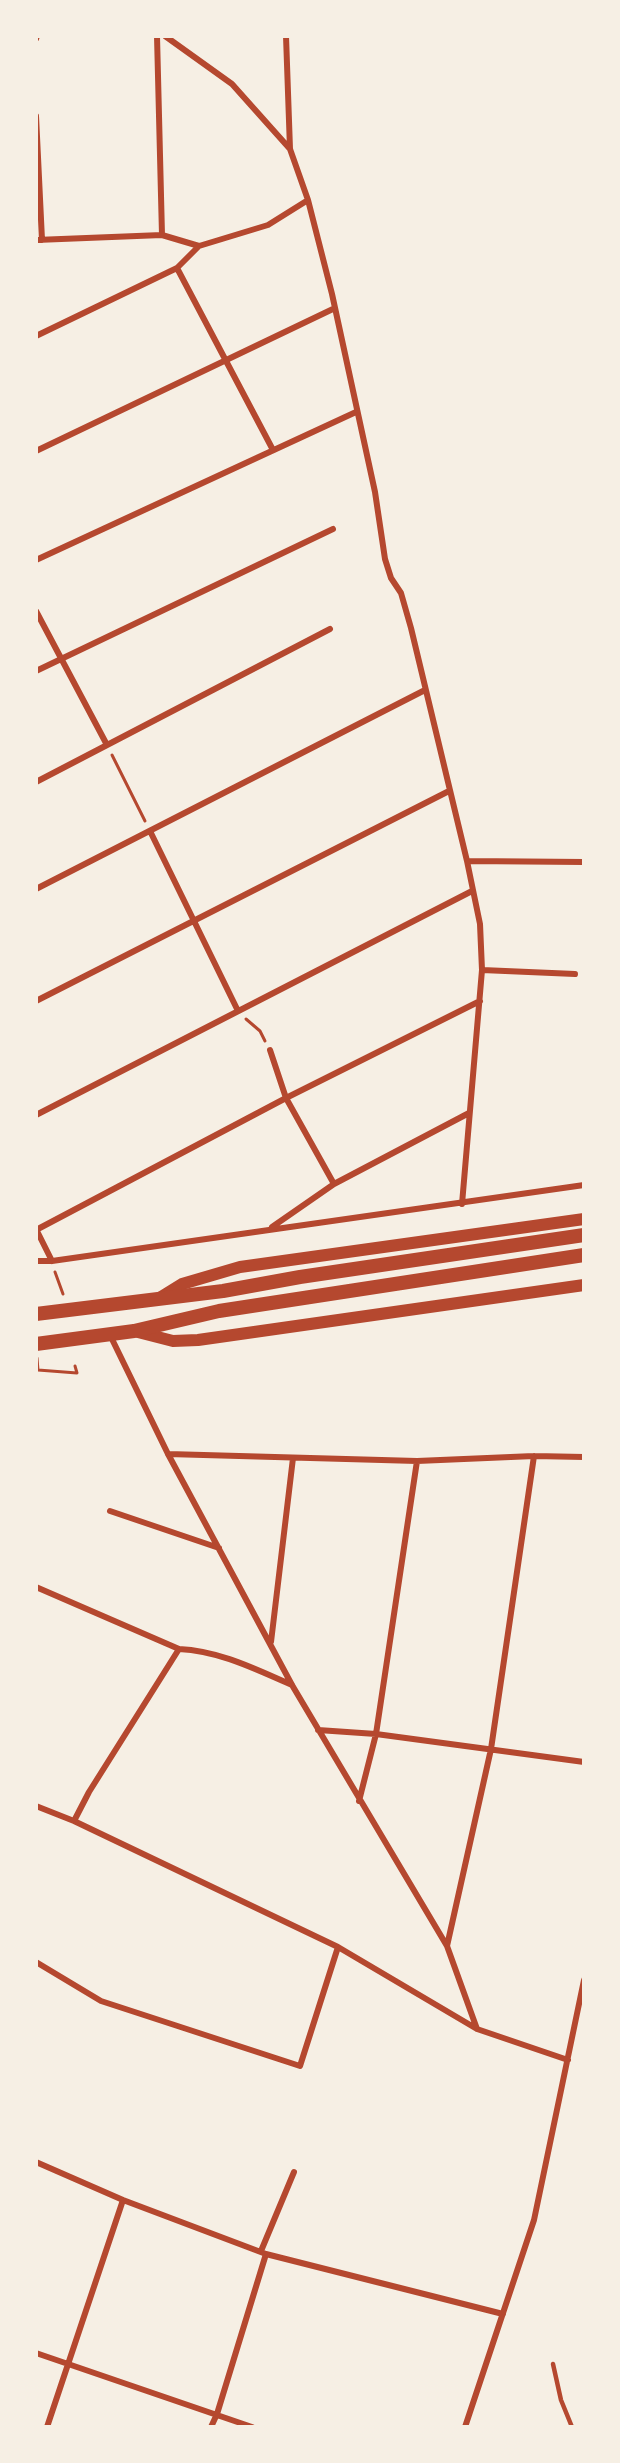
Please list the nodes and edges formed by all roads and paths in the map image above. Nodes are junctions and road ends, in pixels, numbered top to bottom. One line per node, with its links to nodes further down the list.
1 (158, 36): 7 (street)
2 (165, 36): 5 (street)
3 (286, 36): 5 (street)
4 (36, 116): 8 (street)
5 (290, 149): 6 (street)
6 (309, 200): 9 (street); 11 (street)
7 (162, 235): 8 (street); 9 (street)
8 (39, 240)
9 (199, 246): 10 (street)
10 (177, 268): 12 (street); 13 (street)
11 (335, 308): 13 (street); 14 (street)
12 (36, 336)
13 (226, 360): 15 (street); 16 (street)
14 (356, 411): 15 (street); 23 (street)
15 (273, 450): 18 (street)
16 (36, 451)
17 (333, 529): 21 (street)
18 (36, 560)
19 (36, 611): 21 (street)
20 (330, 629): 24 (street)
21 (62, 659): 22 (street); 24 (street)
22 (36, 670)
23 (425, 690): 26 (street); 27 (street)
24 (107, 745): 25 (street); 27 (path)
25 (36, 782)
26 (449, 791): 28 (street); 32 (street)
27 (150, 831): 30 (street); 32 (street)
28 (467, 861): 29 (street); 31 (street)
29 (584, 862)
30 (36, 890)
31 (472, 891): 33 (street); 37 (street)
32 (194, 921): 35 (street); 37 (street)
33 (482, 970): 34 (street); 36 (street)
34 (574, 974)
35 (36, 1001)
36 (480, 1001): 39 (street); 40 (street)
37 (238, 1011): 38 (path); 41 (street)
38 (270, 1050): 39 (street)
39 (286, 1098): 42 (street); 47 (street)
40 (469, 1113): 42 (street); 44 (street)
41 (36, 1115)
42 (334, 1184): 46 (street)
43 (584, 1185): 44 (street)
44 (462, 1204): 46 (street)
45 (584, 1219): 54 (main road)
46 (269, 1229): 51 (street)
47 (36, 1230): 51 (street)
48 (584, 1235): 54 (main road)
49 (584, 1255): 56 (main road)
50 (36, 1261): 51 (street)
51 (52, 1262): 53 (path)
52 (584, 1284): 56 (main road)
53 (63, 1294)
54 (161, 1297): 55 (main road)
55 (36, 1314)
56 (134, 1331): 57 (main road)
57 (110, 1334): 58 (main road); 61 (street)
58 (36, 1344)
59 (75, 1366): 60 (path)
60 (38, 1370)
61 (168, 1454): 64 (street); 67 (street)
62 (534, 1456): 63 (street); 65 (street); 74 (street)
63 (584, 1457)
64 (293, 1458): 65 (street); 69 (street)
65 (417, 1461): 73 (street)
66 (110, 1511): 67 (street)
67 (219, 1548): 69 (street)
68 (36, 1587): 70 (street)
69 (271, 1643): 71 (street)
70 (179, 1649): 71 (street); 78 (street)
71 (292, 1685): 72 (street)
72 (318, 1730): 73 (street); 76 (street)
73 (376, 1734): 74 (street); 76 (street)
74 (491, 1749): 75 (street); 79 (street)
75 (584, 1762)
76 (359, 1801): 79 (street)
77 (36, 1806): 78 (street)
78 (74, 1821): 80 (street)
79 (447, 1946): 83 (street)
80 (338, 1947): 81 (street); 83 (street)
81 (36, 1962)
82 (584, 1980): 84 (street)
83 (477, 2029): 84 (street)
84 (568, 2060): 89 (street)
85 (36, 2162): 87 (street)
86 (294, 2172): 88 (street)
87 (123, 2200): 88 (street); 91 (street)
88 (263, 2252): 89 (street); 93 (street)
89 (503, 2313): 97 (street)
90 (36, 2353): 91 (street)
91 (68, 2364): 93 (street); 94 (street)
92 (553, 2364): 98 (lane)
93 (217, 2414): 95 (street); 96 (street)
94 (47, 2427)
95 (211, 2427)
96 (252, 2427)
97 (465, 2427)
98 (572, 2427)

